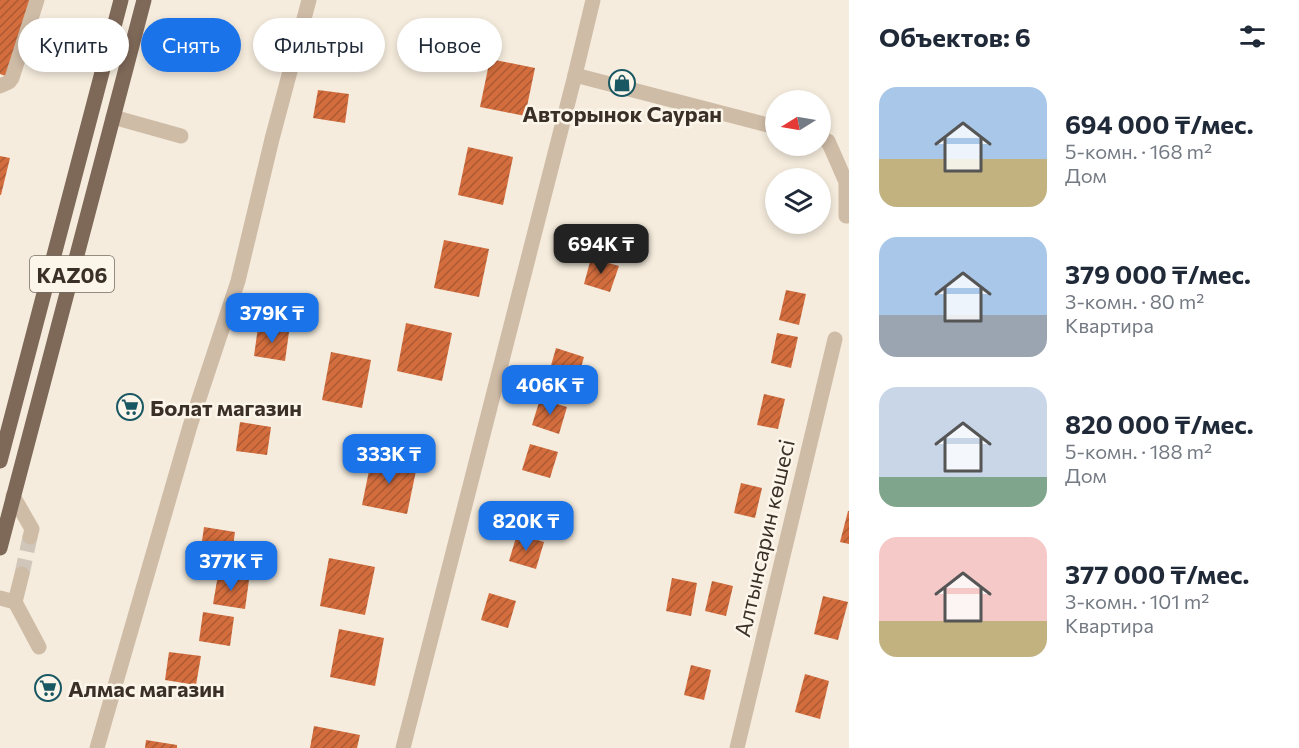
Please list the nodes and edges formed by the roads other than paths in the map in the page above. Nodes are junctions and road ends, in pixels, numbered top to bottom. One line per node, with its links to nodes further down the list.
1 (37, 0): 7 (street)
2 (121, 0): 14 (main road, KАZ06)
3 (144, 0): 8 (main road, KАZ06)
4 (309, 0): 22 (street)
5 (593, 0): 6 (street)
6 (575, 75): 9 (street); 23 (street)
7 (0, 86)
8 (113, 117): 10 (street); 15 (main road, KАZ06)
9 (765, 124)
10 (182, 136)
11 (831, 148): 12 (street)
12 (846, 216)
13 (835, 339): 24 (street, Алтынсарин көшесі)
14 (0, 462)
15 (13, 496): 16 (street); 17 (main road, KАZ06)
16 (30, 537)
17 (0, 548)
18 (22, 574): 20 (street)
19 (0, 598): 20 (street)
20 (15, 602): 21 (street)
21 (39, 646)
22 (97, 748)
23 (403, 748)
24 (737, 748)

